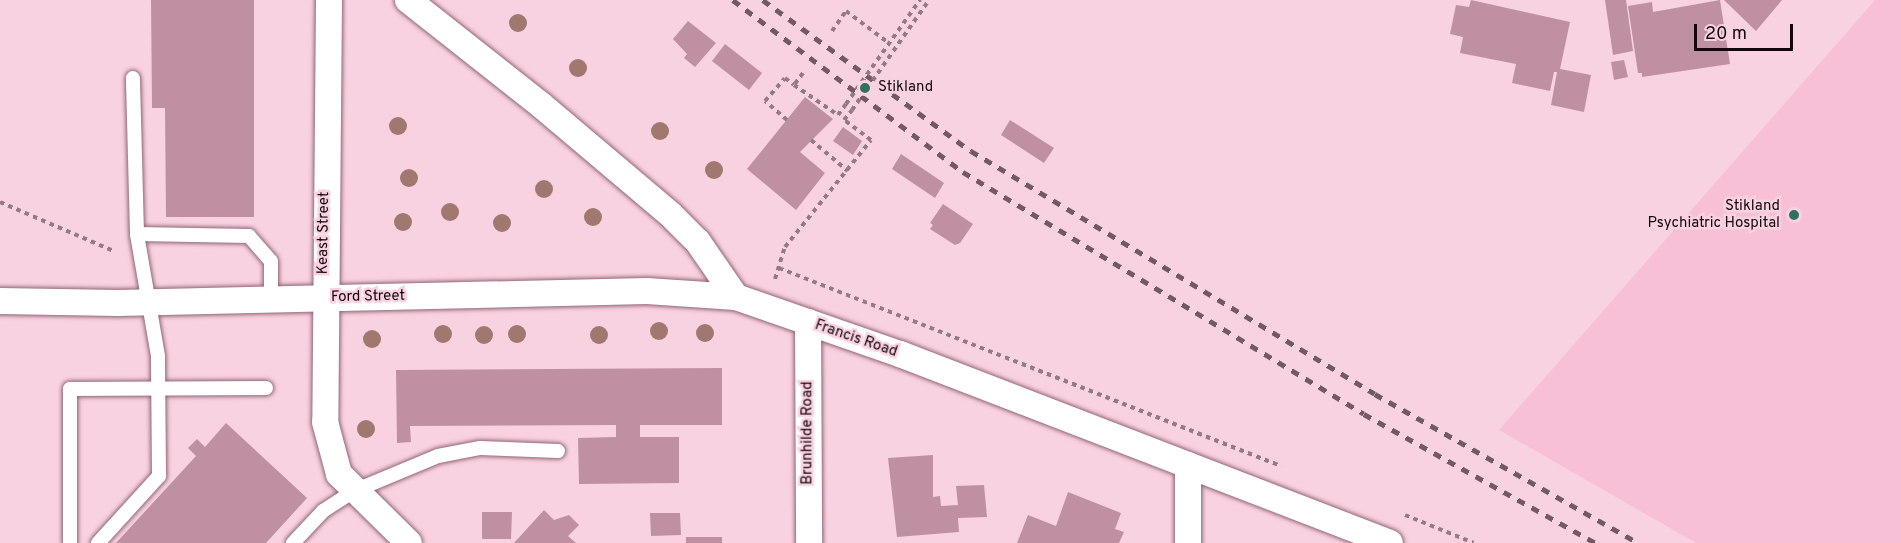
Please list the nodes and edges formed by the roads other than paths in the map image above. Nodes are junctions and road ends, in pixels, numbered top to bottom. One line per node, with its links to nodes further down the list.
1 (329, 0): 6 (street, Keast Street)
2 (408, 0): 5 (street)
3 (133, 78): 4 (lane)
4 (137, 234): 7 (lane); 9 (lane)
5 (736, 297): 6 (street, Ford Street); 10 (street, Francis Road)
6 (324, 298): 7 (street, Ford Street); 15 (street, Keast Street)
7 (271, 299): 9 (street, Ford Street)
8 (0, 301): 9 (street, Ford Street)
9 (150, 302): 12 (lane)
10 (808, 322): 14 (street, Francis Road); 20 (street, Brunhilde Road)
11 (266, 388): 12 (lane)
12 (159, 390): 16 (lane); 17 (lane)
13 (558, 452): 15 (lane)
14 (1188, 465): 21 (street); 22 (street, Francis Road)
15 (354, 491): 18 (lane); 19 (street, Keast Street)
16 (70, 543)
17 (98, 543)
18 (293, 543)
19 (409, 543)
20 (809, 543)
21 (1188, 543)
22 (1390, 543)

